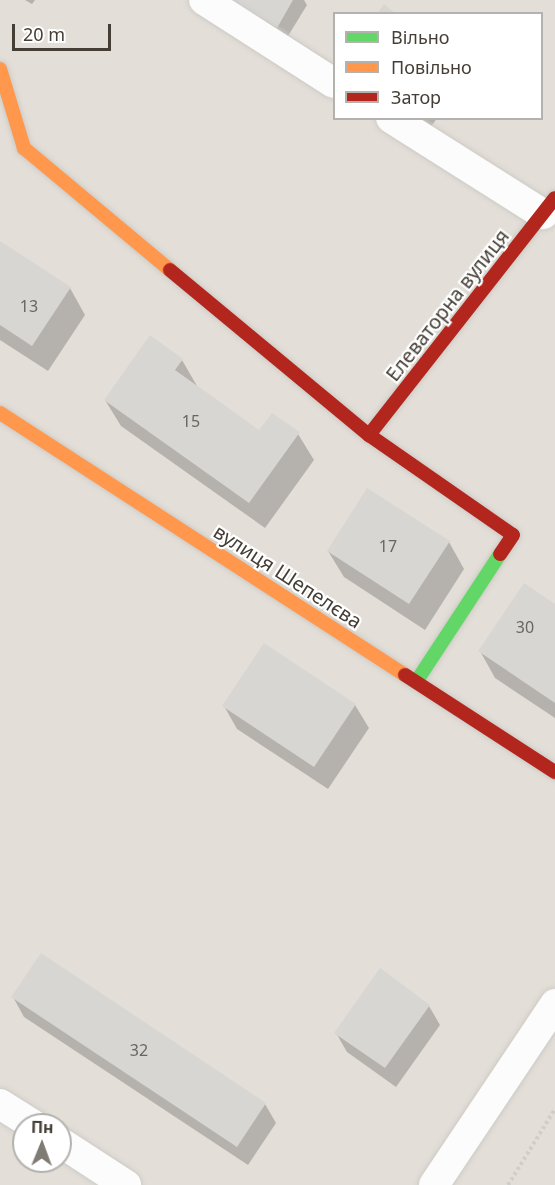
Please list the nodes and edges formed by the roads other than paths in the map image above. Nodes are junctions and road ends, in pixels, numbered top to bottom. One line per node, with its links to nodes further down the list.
1 (204, 0): 3 (street)
2 (0, 69): 7 (street)
3 (333, 81)
4 (395, 120): 5 (street)
5 (549, 206): 7 (street, Елеваторна вулиця)
6 (0, 413): 8 (street, вулиця Шепелєва)
7 (369, 435): 8 (street)
8 (416, 682): 9 (street, вулиця Шепелєва)
9 (555, 772)
10 (555, 1004): 15 (street)
11 (0, 1104): 12 (street)
12 (14, 1113)
13 (72, 1150): 14 (street)
14 (126, 1185)
15 (434, 1185)

